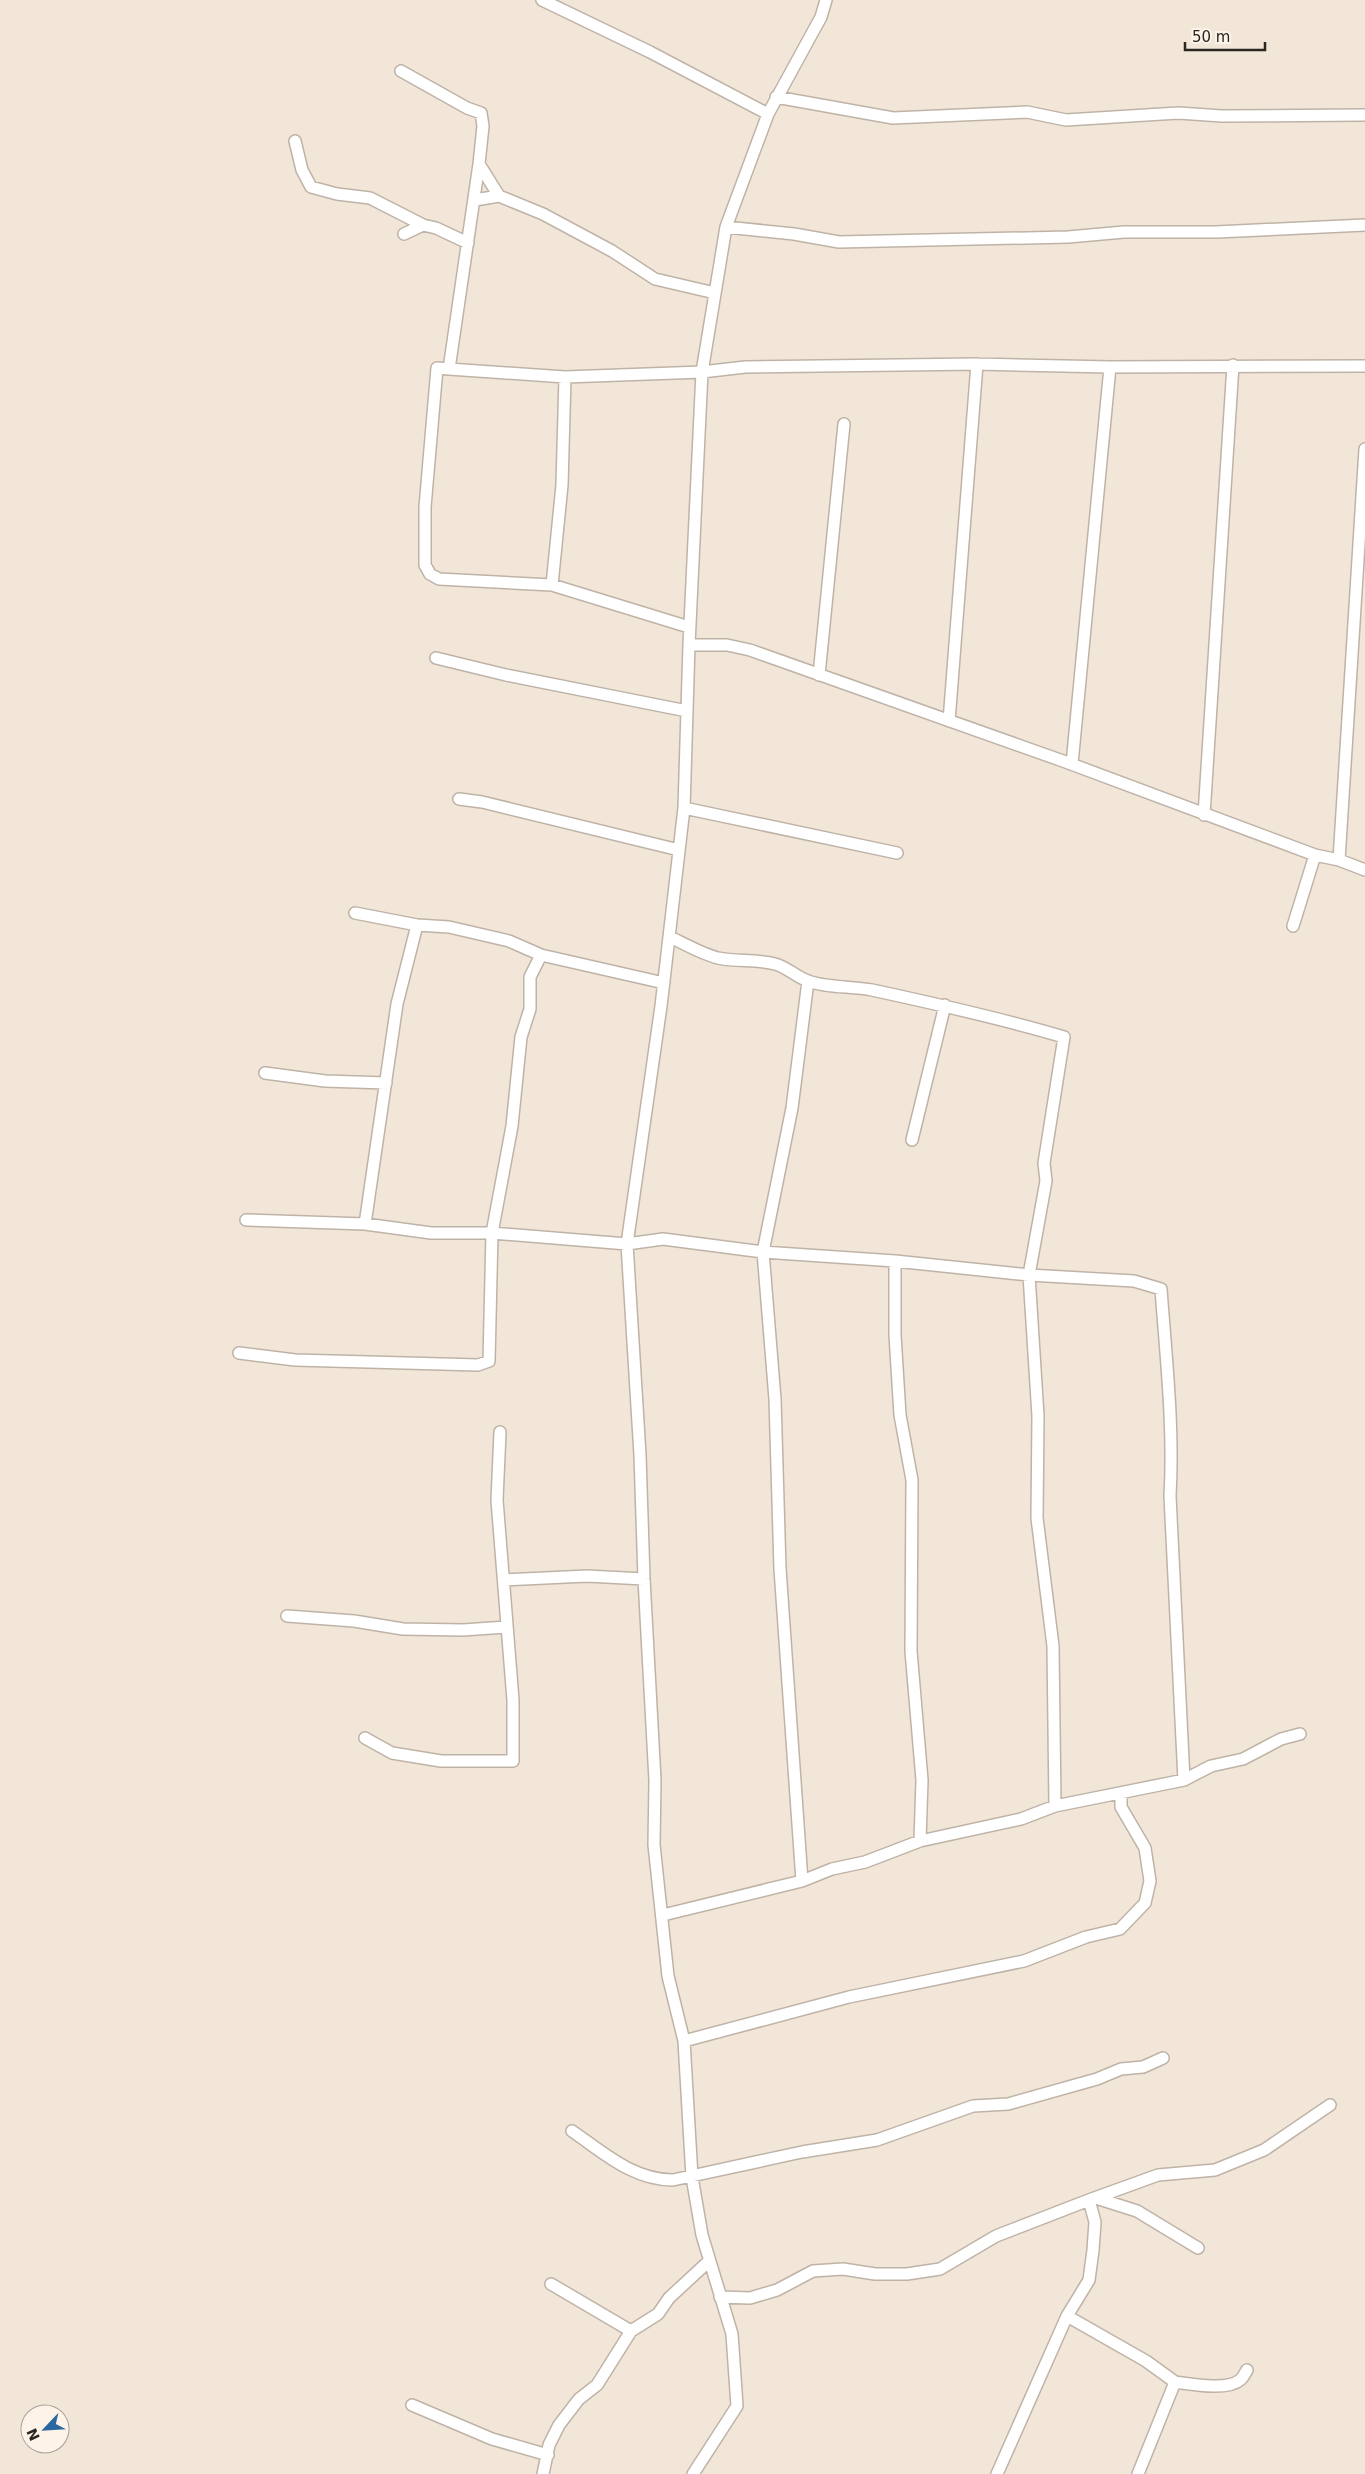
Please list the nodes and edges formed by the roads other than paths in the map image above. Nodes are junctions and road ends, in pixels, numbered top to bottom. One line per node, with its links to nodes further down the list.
1 (542, 0): 5 (street)
2 (826, 0): 4 (street)
3 (401, 71): 8 (street)
4 (776, 96): 5 (street); 6 (street)
5 (768, 114): 13 (street)
6 (1365, 115)
7 (295, 141): 11 (street)
8 (480, 164): 9 (street); 10 (street)
9 (498, 196): 10 (street); 16 (street)
10 (475, 200): 15 (street)
11 (423, 225): 14 (street); 15 (street)
12 (1365, 225): 13 (street)
13 (726, 227): 16 (street)
14 (404, 234)
15 (468, 243): 21 (street)
16 (715, 293): 22 (street)
17 (977, 364): 20 (street); 22 (street); 32 (street)
18 (1233, 365): 19 (street); 20 (street); 36 (street)
19 (1365, 366)
20 (1110, 367): 33 (street)
21 (449, 369): 23 (street); 26 (street)
22 (702, 372): 23 (street); 27 (street)
23 (565, 377): 26 (street)
24 (844, 424): 30 (street)
25 (1365, 449): 40 (street)
26 (552, 585): 27 (street)
27 (689, 627): 28 (street)
28 (688, 645): 30 (street); 31 (street)
29 (436, 658): 31 (street)
30 (820, 675): 32 (street)
31 (687, 711): 35 (street)
32 (949, 721): 33 (street)
33 (1072, 764): 36 (street)
34 (459, 799): 37 (street)
35 (684, 808): 37 (street); 38 (street)
36 (1204, 815): 39 (street)
37 (679, 850): 45 (street)
38 (897, 853)
39 (1315, 855): 40 (street); 44 (street)
40 (1339, 860): 41 (street)
41 (1365, 870)
42 (355, 913): 43 (street)
43 (418, 925): 46 (street); 51 (street)
44 (1293, 926)
45 (670, 937): 47 (street); 48 (street)
46 (541, 954): 48 (street); 55 (street)
47 (808, 981): 49 (street); 57 (street)
48 (664, 983): 56 (street)
49 (945, 1005): 52 (street); 59 (street)
50 (265, 1073): 51 (street)
51 (386, 1083): 54 (street)
52 (912, 1140)
53 (246, 1220): 54 (street)
54 (365, 1224): 55 (street)
55 (492, 1233): 56 (street); 60 (street)
56 (627, 1244): 57 (street); 62 (street)
57 (763, 1252): 58 (street); 72 (street)
58 (895, 1261): 59 (street); 71 (street)
59 (1029, 1275): 68 (street); 70 (street)
60 (239, 1353)
61 (500, 1432): 63 (street)
62 (644, 1579): 63 (street); 73 (street)
63 (505, 1580): 65 (street)
64 (287, 1616): 65 (street)
65 (506, 1627): 67 (street)
66 (1300, 1734): 68 (street)
67 (365, 1738)
68 (1184, 1780): 69 (street)
69 (1121, 1793): 70 (street); 74 (street)
70 (1055, 1806): 71 (street)
71 (920, 1841): 72 (street)
72 (802, 1881): 73 (street)
73 (662, 1915): 74 (street)
74 (684, 2041): 78 (street)
75 (1163, 2058): 78 (street)
76 (1330, 2105): 79 (street)
77 (572, 2131): 78 (street)
78 (692, 2177): 81 (street)
79 (1092, 2199): 80 (street); 83 (street); 84 (street)
80 (1198, 2248)
81 (709, 2261): 83 (street); 85 (street)
82 (551, 2284): 85 (street)
83 (720, 2298): 91 (street)
84 (1068, 2316): 87 (street); 92 (street)
85 (631, 2331): 89 (street)
86 (1247, 2370): 87 (street)
87 (1175, 2382): 93 (street)
88 (412, 2404): 89 (street)
89 (548, 2455): 90 (street)
90 (543, 2474)
91 (693, 2474)
92 (998, 2474)
93 (1138, 2474)

